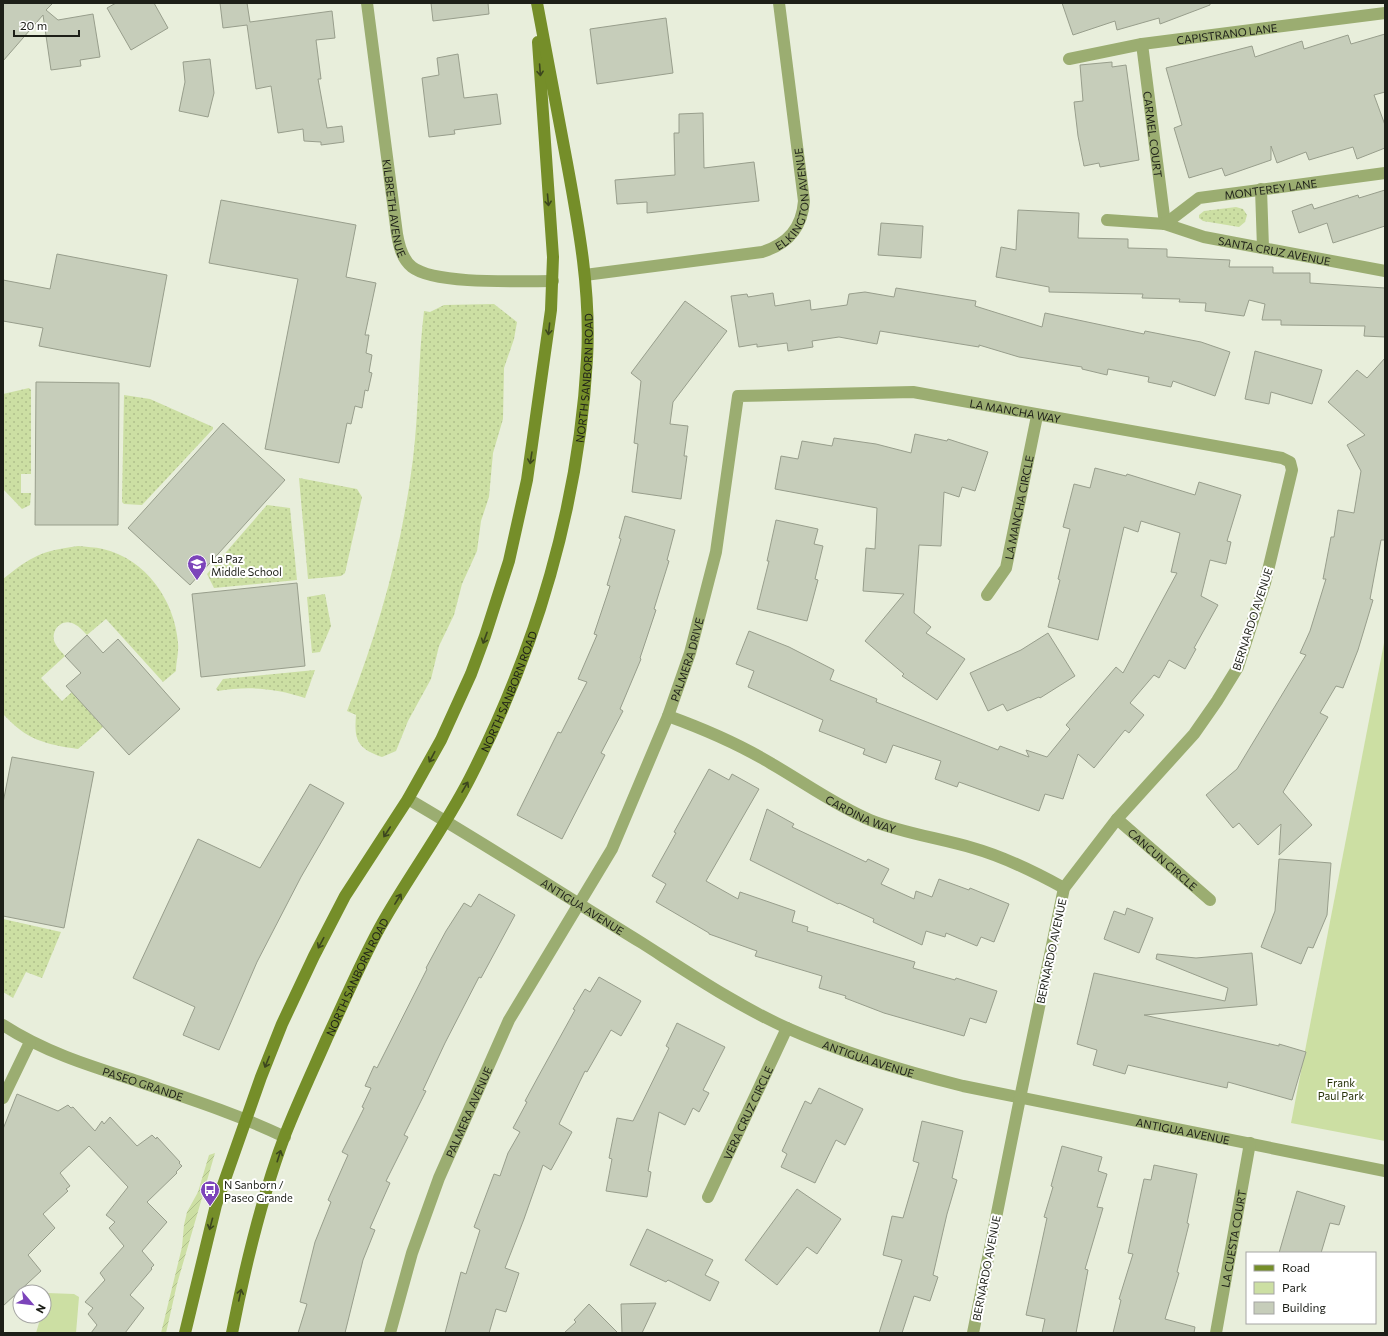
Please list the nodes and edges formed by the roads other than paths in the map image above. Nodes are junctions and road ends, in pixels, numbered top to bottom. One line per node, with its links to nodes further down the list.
1 (367, 3): 14 (street, KILBRETH AVENUE)
2 (536, 3): 13 (main road, NORTH SANBORN ROAD); 14 (main road, NORTH SANBORN ROAD, one-way to 14)
3 (779, 3): 13 (street, ELKINGTON AVENUE)
4 (1385, 13): 5 (street, CAPISTRANO LANE)
5 (1142, 44): 6 (street, CAPISTRANO LANE); 10 (street, CARMEL COURT)
6 (1069, 60)
7 (1385, 173): 8 (street, MONTEREY LANE)
8 (1261, 189): 10 (street, MONTEREY LANE); 11 (street)
9 (1107, 220): 10 (street, SANTA CRUZ AVENUE)
10 (1166, 224): 11 (street, SANTA CRUZ AVENUE)
11 (1263, 248): 12 (street, SANTA CRUZ AVENUE)
12 (1385, 272)
13 (586, 275): 22 (main road, NORTH SANBORN ROAD, one-way to 13)
14 (553, 282): 20 (main road, NORTH SANBORN ROAD, one-way to 20)
15 (738, 396): 16 (street, LA MANCHA WAY); 19 (street, PALMERA DRIVE)
16 (1037, 416): 17 (street, LA MANCHA WAY); 18 (street, LA MANCHA CIRCLE)
17 (1290, 462): 21 (street, BERNARDO AVENUE)
18 (987, 595)
19 (668, 716): 23 (street, CARDINA WAY); 25 (street, PALMERA DRIVE)
20 (408, 799): 22 (street, ANTIGUA AVENUE); 31 (main road, NORTH SANBORN ROAD, one-way to 31)
21 (1116, 819): 23 (street, BERNARDO AVENUE); 24 (street, CANCUN CIRCLE)
22 (446, 821): 25 (street, ANTIGUA AVENUE); 32 (main road, NORTH SANBORN ROAD, one-way to 22)
23 (1064, 888): 30 (street, BERNARDO AVENUE)
24 (1210, 900)
25 (579, 904): 27 (street, ANTIGUA AVENUE); 38 (street, PALMERA AVENUE)
26 (3, 1026): 28 (street, PASEO GRANDE)
27 (787, 1028): 30 (street, ANTIGUA AVENUE); 35 (street, VERA CRUZ CIRCLE)
28 (30, 1042): 29 (street); 31 (street, PASEO GRANDE)
29 (3, 1098)
30 (1020, 1098): 33 (street, ANTIGUA AVENUE); 39 (street, BERNARDO AVENUE)
31 (247, 1119): 32 (street, PASEO GRANDE); 36 (main road, NORTH SANBORN ROAD, one-way to 36)
32 (285, 1137): 37 (main road, NORTH SANBORN ROAD, one-way to 32)
33 (1250, 1143): 34 (street, ANTIGUA AVENUE); 40 (street, LA CUESTA COURT)
34 (1385, 1171)
35 (708, 1197)
36 (184, 1331)
37 (232, 1333)
38 (390, 1333)
39 (973, 1333)
40 (1216, 1333)

